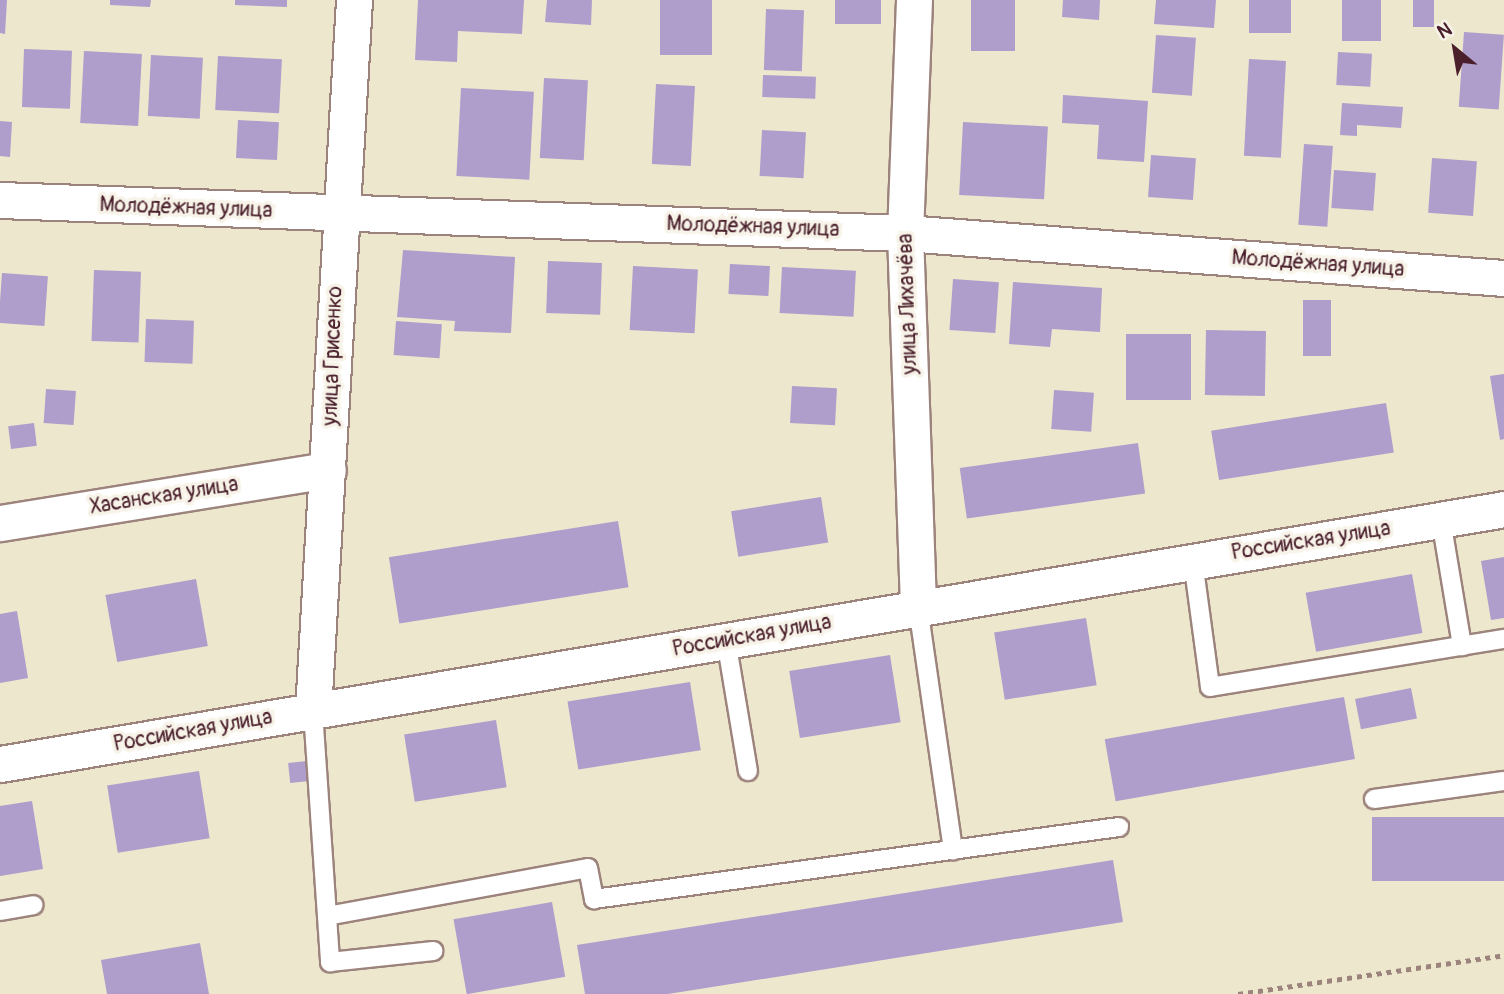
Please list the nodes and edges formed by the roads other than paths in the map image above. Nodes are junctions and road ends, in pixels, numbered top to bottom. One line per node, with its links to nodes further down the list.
1 (354, 0): 4 (street, улица Грисенко)
2 (914, 0): 5 (street, улица Лихачёва)
3 (0, 200): 4 (street, Молодёжная улица)
4 (340, 214): 5 (street, Молодёжная улица); 7 (street, улица Грисенко)
5 (905, 233): 6 (street, Молодёжная улица); 12 (street, улица Лихачёва)
6 (1504, 278)
7 (328, 470): 10 (street, Хасанская улица); 16 (street, улица Грисенко)
8 (1504, 509): 9 (street, Российская улица)
9 (1441, 520): 11 (street, Российская улица); 15 (lane)
10 (0, 523)
11 (1193, 561): 12 (street, Российская улица); 15 (lane)
12 (918, 607): 14 (street, Российская улица); 22 (lane)
13 (1504, 639): 15 (lane)
14 (726, 640): 16 (street, Российская улица); 18 (lane)
15 (1462, 646)
16 (313, 711): 17 (street, Российская улица); 25 (lane)
17 (0, 764)
18 (748, 771)
19 (1504, 781): 20 (lane)
20 (1374, 799)
21 (1119, 827): 22 (lane)
22 (953, 850): 25 (lane)
23 (33, 905): 24 (lane)
24 (0, 911)
25 (327, 916): 26 (lane)
26 (433, 951)

